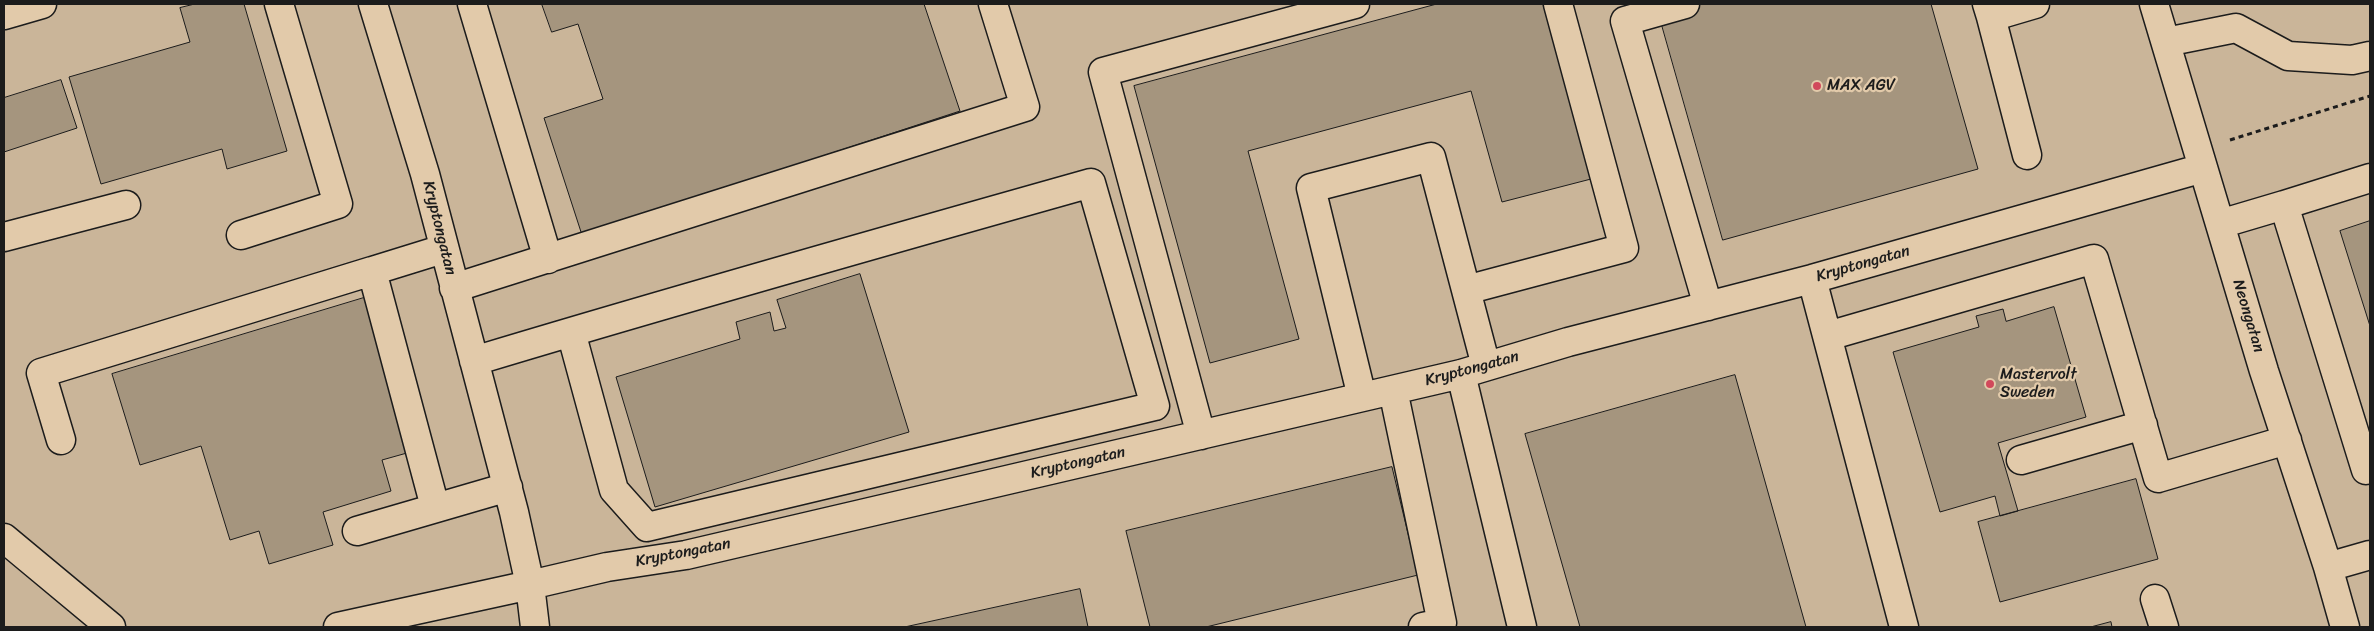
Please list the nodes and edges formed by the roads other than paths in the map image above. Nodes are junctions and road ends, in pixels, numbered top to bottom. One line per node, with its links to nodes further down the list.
1 (42, 4): 12 (street)
2 (279, 4): 21 (street)
3 (373, 4): 23 (street, Kryptongatan)
4 (472, 4): 24 (street)
5 (993, 4): 24 (street)
6 (1356, 4): 37 (street)
7 (1558, 4): 28 (street)
8 (1685, 4): 29 (street)
9 (2035, 4): 11 (street)
10 (2154, 4): 13 (street, Neongatan)
11 (1989, 10): 15 (street)
12 (4, 15)
13 (2166, 42): 14 (street); 16 (street, Neongatan)
14 (2370, 56)
15 (2027, 155)
16 (2201, 158): 20 (street, Neongatan); 26 (street, Kryptongatan)
17 (2370, 178): 19 (street)
18 (126, 205): 22 (street)
19 (2284, 205): 20 (street); 41 (street)
20 (2220, 224): 39 (street, Neongatan)
21 (241, 235)
22 (4, 237)
23 (443, 249): 25 (street); 27 (street, Kryptongatan)
24 (548, 259): 27 (street)
25 (372, 271): 38 (street); 43 (street)
26 (1812, 279): 29 (street, Kryptongatan); 31 (street)
27 (454, 288): 32 (street, Kryptongatan)
28 (1466, 290): 33 (street); 35 (street)
29 (1708, 306): 33 (street, Kryptongatan)
30 (571, 332): 30 (street); 32 (street)
31 (1828, 336): 36 (street); 56 (street)
32 (474, 361): 42 (street, Kryptongatan)
33 (1474, 370): 34 (street, Kryptongatan); 55 (street)
34 (1394, 390): 35 (street, Kryptongatan); 54 (street)
35 (1362, 397): 37 (street, Kryptongatan)
36 (2143, 425): 39 (street); 40 (street)
37 (1201, 435): 48 (street, Kryptongatan)
38 (61, 440)
39 (2287, 440): 47 (street, Neongatan)
40 (2021, 460)
41 (2370, 469)
42 (508, 487): 43 (street); 48 (street, Kryptongatan)
43 (436, 508): 44 (street)
44 (357, 531)
45 (4, 538): 51 (street)
46 (2370, 555): 47 (street)
47 (2328, 567): 58 (street, Neongatan)
48 (530, 585): 50 (street); 53 (street)
49 (2155, 599): 57 (street)
50 (441, 617): 52 (street)
51 (111, 627)
52 (338, 627)
53 (535, 627)
54 (1423, 627)
55 (1522, 627)
56 (1904, 627)
57 (2164, 627)
58 (2345, 627)

